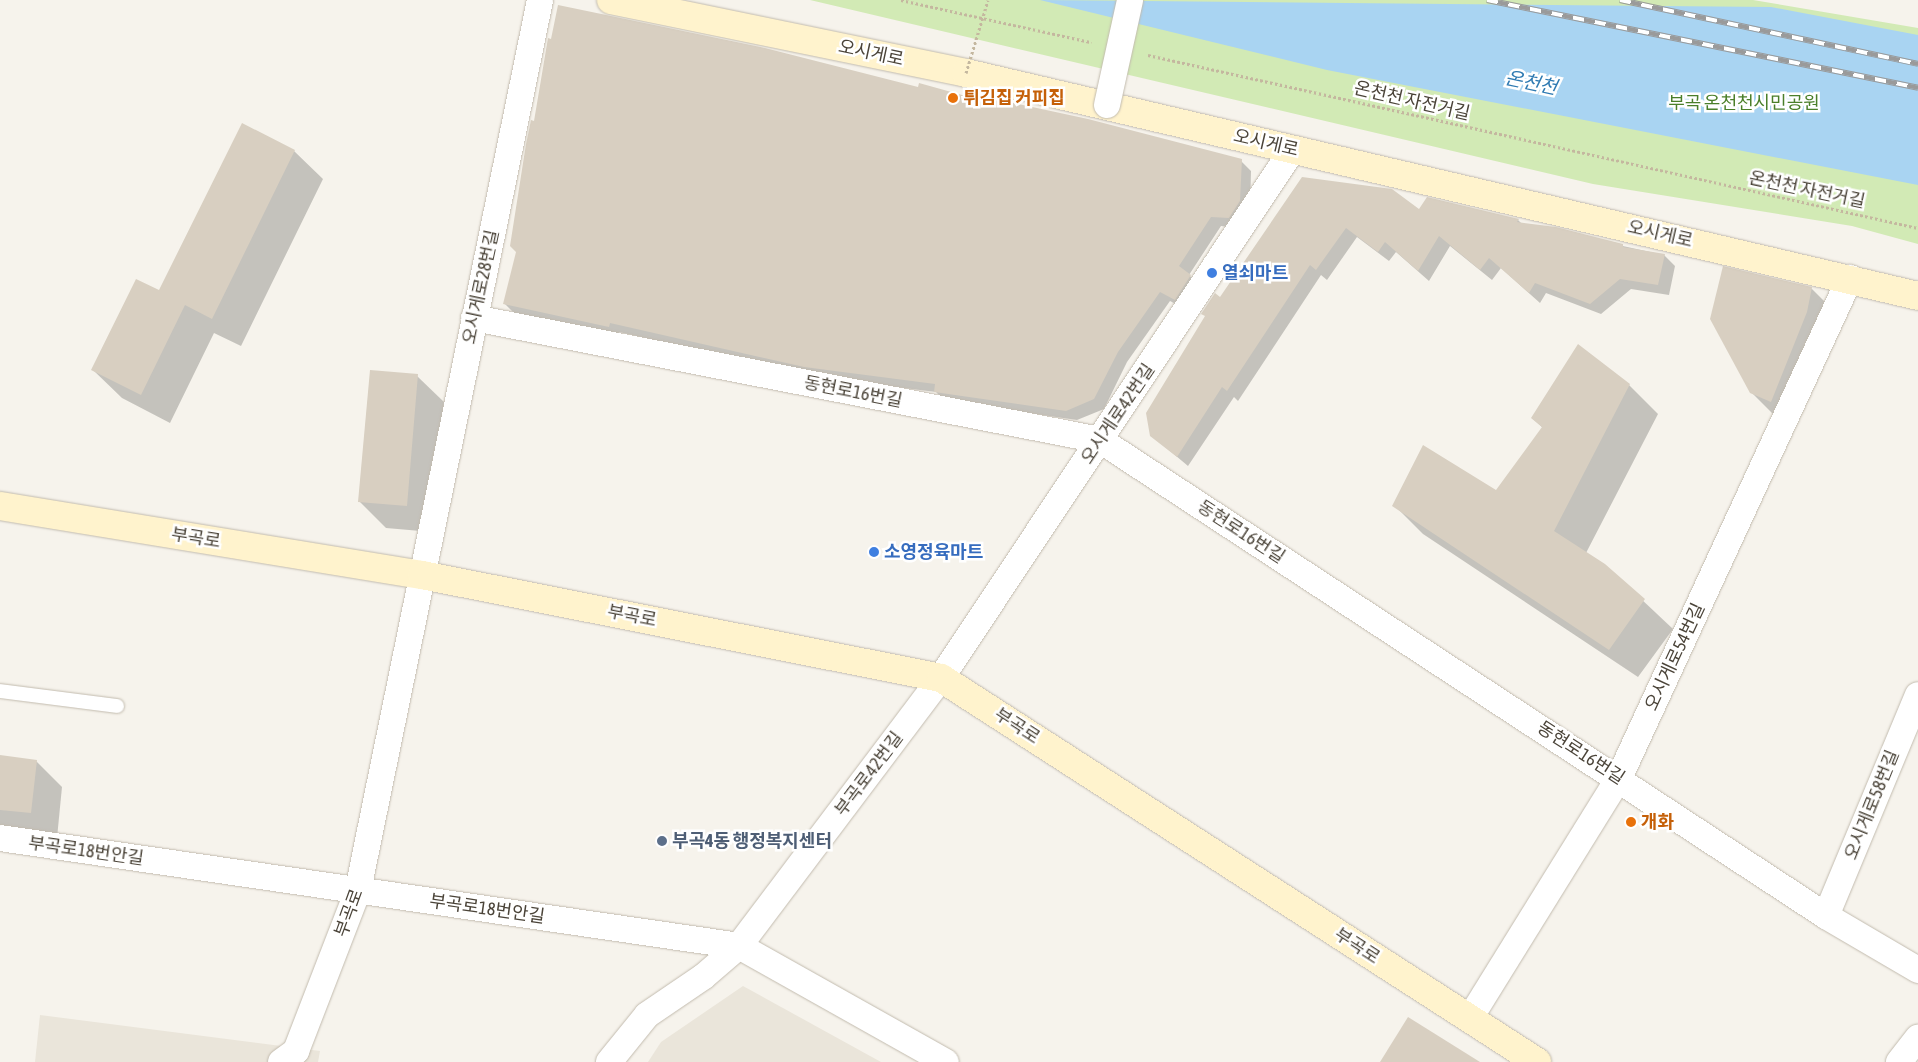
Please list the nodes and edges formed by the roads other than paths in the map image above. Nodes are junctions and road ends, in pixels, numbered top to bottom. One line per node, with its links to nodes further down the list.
1 (540, 0): 8 (street, 오시게로28번길)
2 (611, 0): 4 (main road, 오시게로)
3 (1130, 0): 4 (street, bridge)
4 (1107, 105): 5 (main road, 오시게로)
5 (1293, 150): 6 (main road, 오시게로); 9 (street, 오시게로42번길)
6 (1850, 278): 7 (main road, 오시게로); 16 (street, 오시게로54번길)
7 (1918, 296)
8 (474, 318): 9 (street, 동현로16번길); 11 (street, 오시게로28번길)
9 (1100, 440): 12 (street, 오시게로42번길); 16 (street, 동현로16번길)
10 (0, 506): 11 (main road, 부곡로)
11 (422, 575): 12 (main road, 부곡로); 18 (street, 부곡로)
12 (942, 678): 20 (street, 부곡로42번길); 22 (main road, 부곡로)
13 (0, 691): 15 (lane)
14 (1918, 695): 19 (street, 오시게로58번길)
15 (117, 706)
16 (1619, 778): 19 (street, 동현로16번길); 22 (street, 오시게로54번길)
17 (0, 838): 18 (street, 부곡로18번안길)
18 (358, 890): 20 (street, 부곡로18번안길); 24 (street, 부곡로)
19 (1826, 916): 21 (street, 동현로16번길)
20 (739, 946): 25 (street, 부곡로42번길); 26 (street, 부곡로18번안길)
21 (1918, 970)
22 (1470, 1018): 27 (main road, 부곡로)
23 (1918, 1038): 28 (street)
24 (282, 1062)
25 (609, 1062)
26 (946, 1062)
27 (1537, 1062)
28 (1899, 1062)

